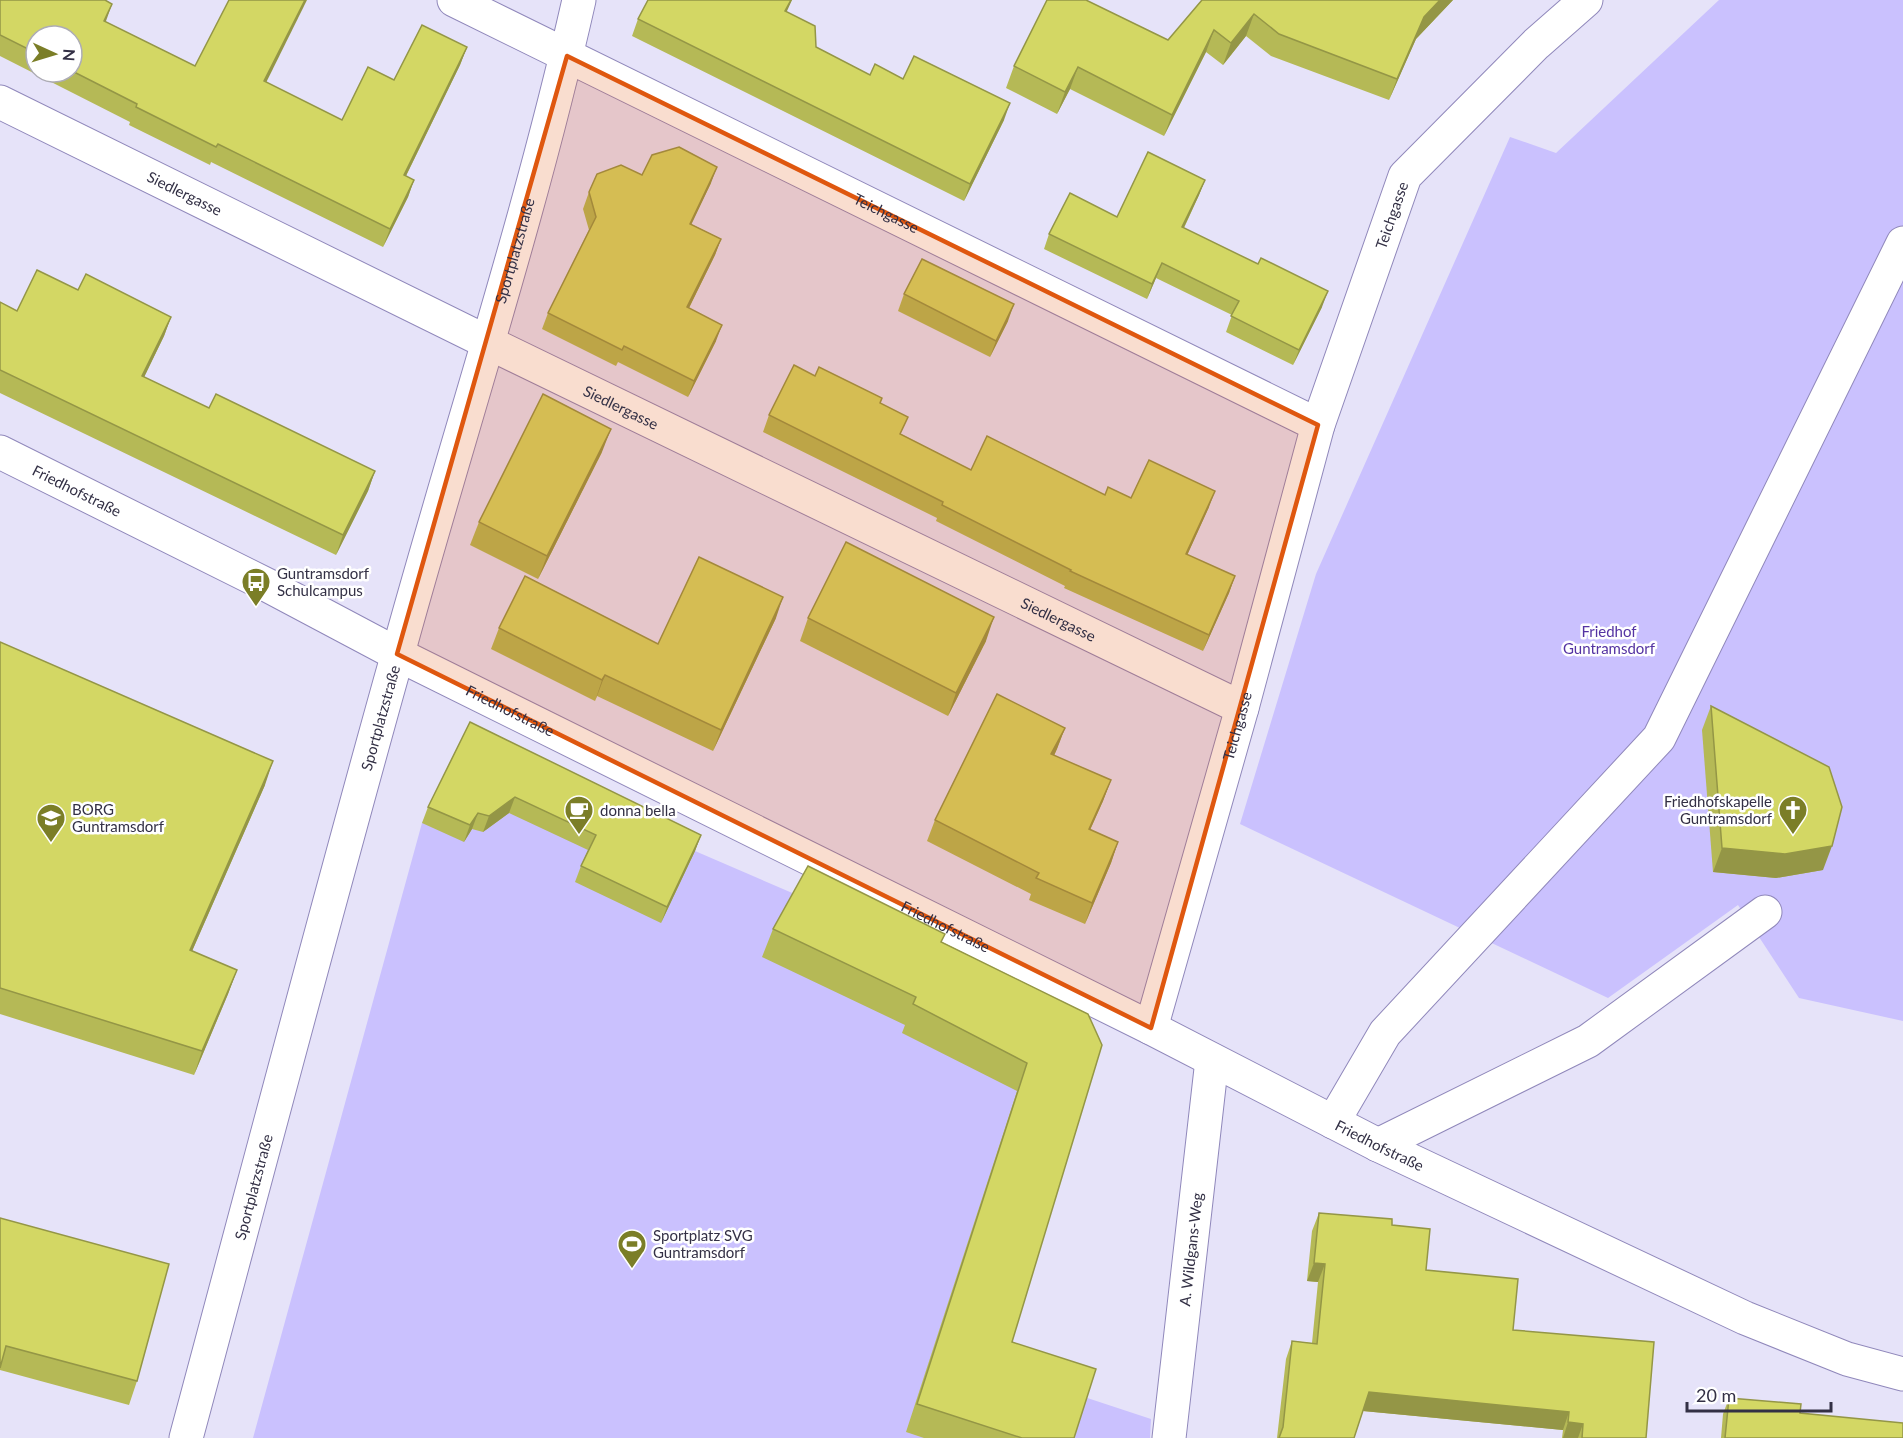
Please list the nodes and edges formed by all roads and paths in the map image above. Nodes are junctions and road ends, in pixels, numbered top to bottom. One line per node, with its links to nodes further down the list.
1 (454, 0): 4 (street, Teichgasse)
2 (579, 0): 4 (street, Sportplatzstraße)
3 (1586, 0): 8 (street, Teichgasse)
4 (567, 56): 7 (street, Sportplatzstraße); 8 (street, Teichgasse)
5 (0, 102): 7 (street, Siedlergasse)
6 (1903, 243): 15 (street)
7 (489, 343): 10 (street, Sportplatzstraße); 11 (street, Siedlergasse)
8 (1318, 425): 11 (street, Teichgasse)
9 (0, 452): 10 (street, Friedhofstraße)
10 (397, 654): 13 (street, Friedhofstraße); 18 (street, Sportplatzstraße)
11 (1242, 708): 13 (street, Teichgasse)
12 (1765, 912): 16 (street)
13 (1151, 1028): 14 (street, Friedhofstraße)
14 (1212, 1060): 15 (street, Friedhofstraße); 19 (street, A. Wildgans-Weg)
15 (1334, 1122): 16 (street, Friedhofstraße)
16 (1378, 1145): 17 (street, Friedhofstraße)
17 (1903, 1374)
18 (186, 1438)
19 (1169, 1438)

